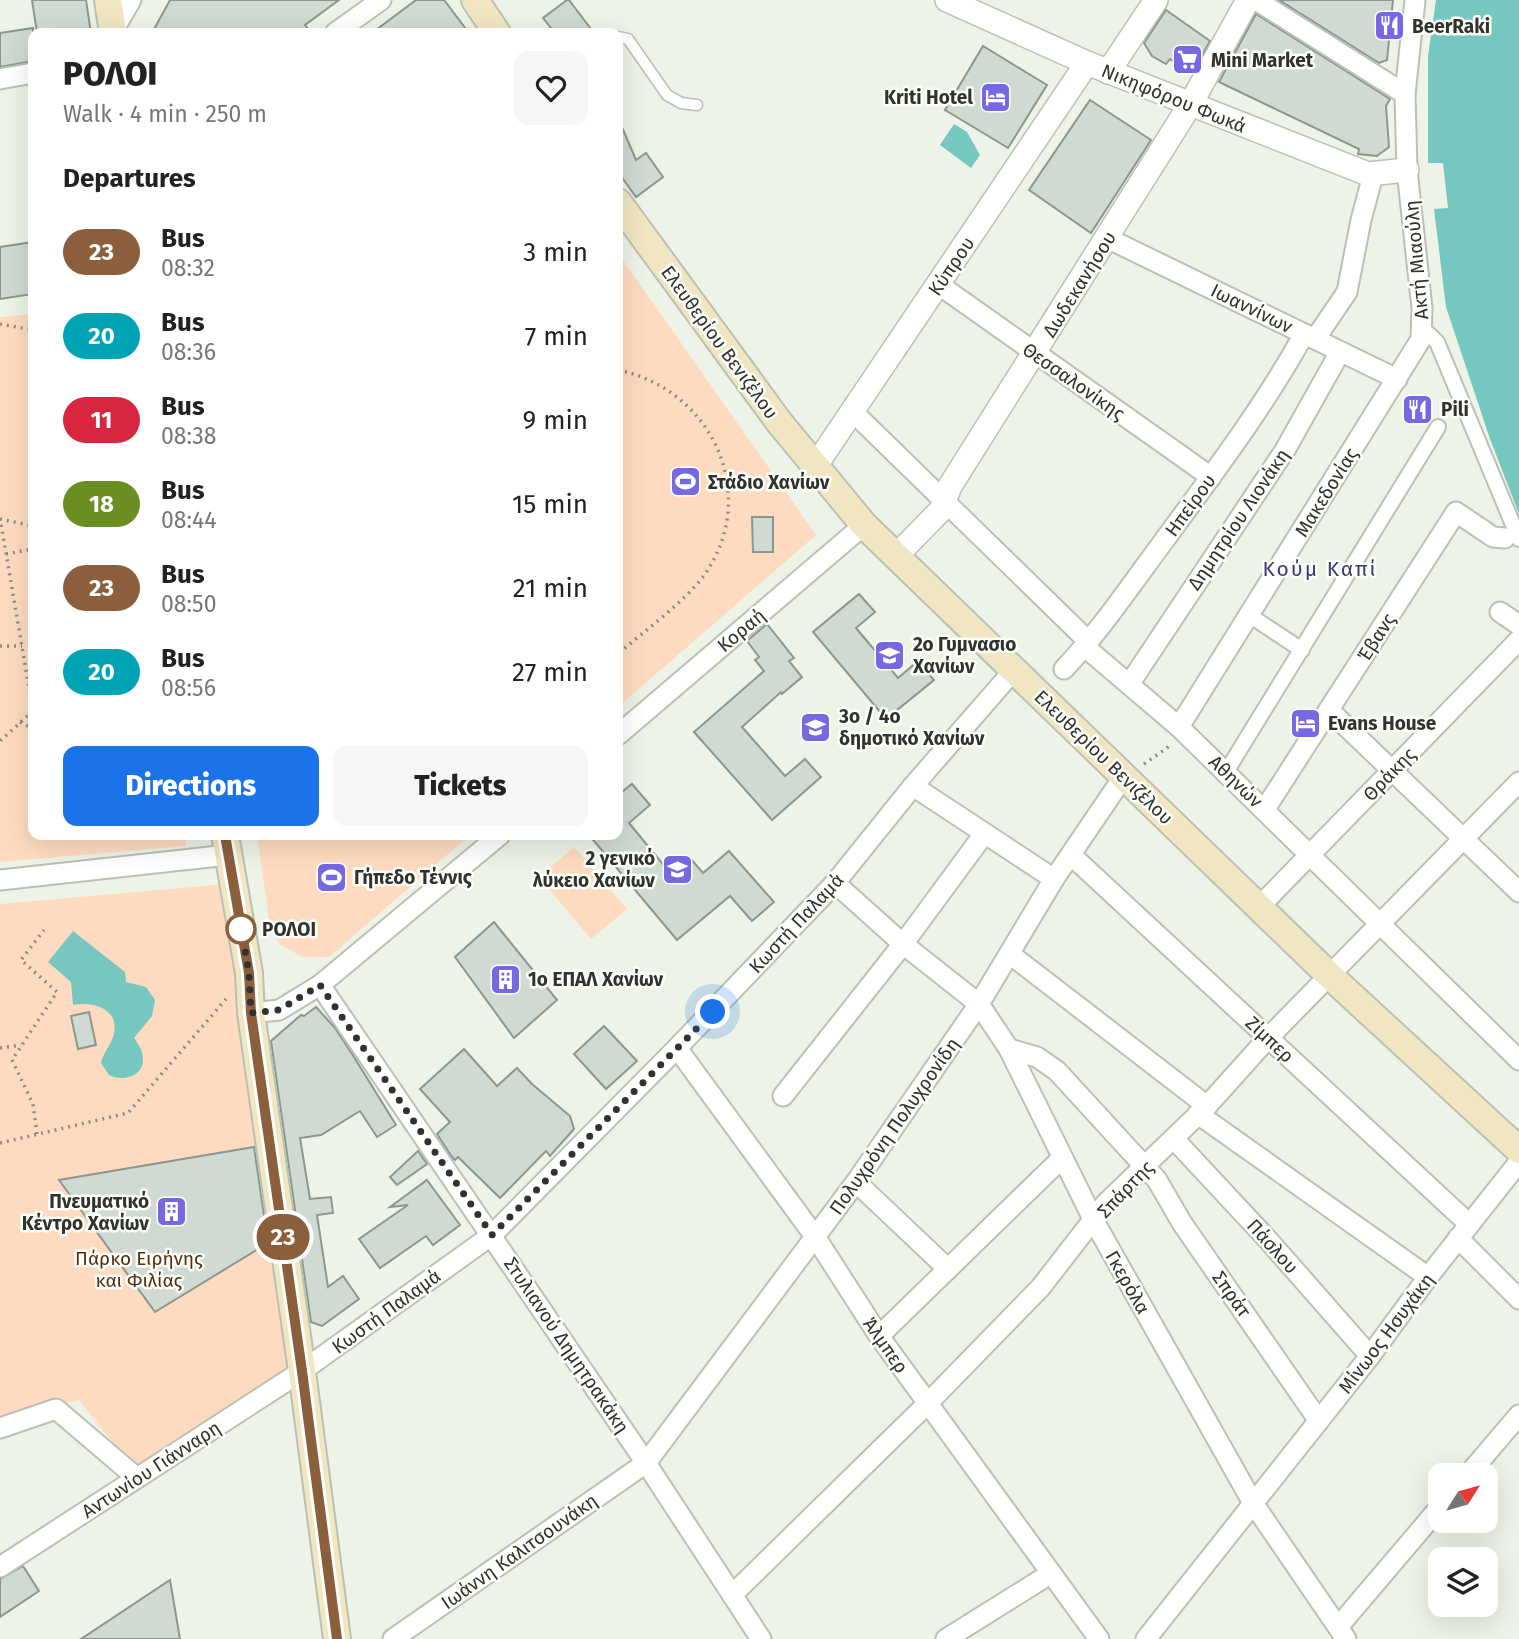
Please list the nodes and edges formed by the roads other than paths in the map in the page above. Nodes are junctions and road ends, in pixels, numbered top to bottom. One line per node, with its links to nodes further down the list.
1 (108, 0): 10 (main road)
2 (131, 0): 11 (street)
3 (381, 0): 12 (street)
4 (475, 0): 13 (main road)
5 (947, 0): 15 (street, Νικηφόρου Φωκά)
6 (1156, 0): 15 (street, Κύπρου)
7 (1248, 0): 20 (street, Δωδεκανήσου)
8 (1256, 0): 18 (street)
9 (1415, 0): 18 (street, Ακτή Μιαούλη)
10 (112, 28)
11 (115, 28)
12 (342, 28)
13 (495, 28)
14 (623, 38): 19 (lane)
15 (1097, 68): 20 (street, Νικηφόρου Φωκά); 25 (street, Κύπρου)
16 (28, 74): 17 (street)
17 (0, 79)
18 (1405, 94): 21 (street, Ακτή Μιαούλη)
19 (697, 105)
20 (1190, 105): 22 (street, Νικηφόρου Φωκά); 24 (street, Δωδεκανήσου)
21 (1407, 170): 22 (street); 26 (street, Ακτή Μιαούλη)
22 (1373, 176): 27 (street, Ηπείρου)
23 (623, 209): 33 (main road, Ελευθερίου Βενιζέλου)
24 (1107, 238): 27 (street, Ιωαννίνων); 29 (street, Δωδεκανήσου)
25 (938, 284): 29 (street, Θεσσαλονίκης); 31 (street, Κύπρου)
26 (1420, 326): 30 (street, Μακεδονίας); 37 (street, Ακτή Μιαούλη)
27 (1309, 336): 28 (street, Ιωαννίνων); 34 (street, Ηπείρου)
28 (1340, 352): 30 (street, Ιωαννίνων); 47 (street, Δημητρίου Λιονάκη)
29 (1035, 354): 34 (street, Θεσσαλονίκης); 35 (street, Δωδεκανήσου)
30 (1397, 379): 40 (street, Μακεδονίας)
31 (853, 412): 33 (street, Κύπρου); 35 (street, Αθηνών)
32 (1438, 427): 44 (street)
33 (814, 468): 36 (main road, Ελευθερίου Βενιζέλου)
34 (1211, 477): 43 (street, Ηπείρου)
35 (944, 501): 38 (street, Δωδεκανήσου); 43 (street, Αθηνών)
36 (864, 525): 38 (main road, Ελευθερίου Βενιζέλου); 50 (street, Κοραή)
37 (1512, 538): 48 (street, Έβανς)
38 (896, 556): 46 (main road, Ελευθερίου Βενιζέλου)
39 (1500, 612): 41 (street)
40 (1249, 615): 44 (street); 49 (street, Μακεδονίας)
41 (1519, 625)
42 (1519, 640): 51 (street, Θράκης)
43 (1087, 644): 45 (street, Ηπείρου); 47 (street, Αθηνών)
44 (1302, 650): 52 (street)
45 (1064, 669)
46 (1014, 670): 53 (main road, Ελευθερίου Βενιζέλου); 55 (street, Κωστή Παλαμά)
47 (1130, 683): 49 (street, Αθηνών)
48 (1329, 710): 51 (street); 56 (street, Έβανς)
49 (1179, 727): 52 (street, Αθηνών)
50 (623, 731)
51 (1392, 770): 58 (street); 61 (street, Θράκης)
52 (1226, 772): 56 (street, Αθηνών)
53 (1124, 776): 62 (street, Πολυχρόνη Πολυχρονίδη); 67 (main road, Ελευθερίου Βενιζέλου)
54 (1519, 782): 58 (street, Σπάρτης)
55 (913, 786): 57 (street); 65 (street, Κωστή Παλαμά)
56 (1265, 809): 61 (street, Αθηνών)
57 (984, 834): 63 (street); 69 (street)
58 (1464, 838): 66 (street); 68 (street, Σπάρτης)
59 (494, 840): 72 (street)
60 (226, 845): 64 (street); 74 (main road)
61 (1311, 854): 67 (street, Θράκης); 68 (street, Αθηνών)
62 (1071, 855): 63 (street, Πολυχρόνη Πολυχρονίδη); 75 (street, Ζίμπερ)
63 (1054, 879): 70 (street, Πολυχρόνη Πολυχρονίδη)
64 (0, 880)
65 (835, 883): 69 (street, Γκερόλα); 76 (street, Κωστή Παλαμά)
66 (1519, 892)
67 (1259, 907): 71 (main road, Ελευθερίου Βενιζέλου)
68 (1381, 923): 71 (street, Σπάρτης); 78 (street, Αθηνών)
69 (903, 944): 73 (street, Γκερόλα); 79 (street)
70 (1010, 954): 73 (street, Πολυχρόνη Πολυχρονίδη); 80 (street)
71 (1329, 975): 75 (street, Σπάρτης); 82 (main road, Ελευθερίου Βενιζέλου)
72 (320, 985): 74 (street); 89 (street, Στυλιανού Δημητρακάκη)
73 (979, 1004): 77 (street, Γκερόλα); 86 (street, Πολυχρόνη Πολυχρονίδη)
74 (251, 1013): 96 (main road)
75 (1269, 1038): 80 (street, Σπάρτης); 88 (street, Ζίμπερ)
76 (677, 1048): 89 (street, Κωστή Παλαμά); 90 (street, Άλμπερ)
77 (1009, 1049): 83 (street, Γκερόλα); 85 (street, Σπράτ)
78 (1519, 1060)
79 (783, 1096)
80 (1203, 1110): 81 (street, Σπάρτης); 92 (street)
81 (1174, 1139): 85 (street, Σπάρτης); 95 (street, Πάσλου)
82 (1519, 1150)
83 (1061, 1159): 87 (street, Γκερόλα); 91 (street)
84 (1519, 1162): 88 (street, Μίνωος Ησυχάκη)
85 (1146, 1167): 87 (street, Σπάρτης); 99 (street, Σπράτ)
86 (856, 1182): 90 (street, Πολυχρόνη Πολυχρονίδη); 91 (street)
87 (1094, 1222): 97 (street, Σπάρτης); 104 (street, Γκερόλα)
88 (1464, 1231): 92 (street, Μίνωος Ησυχάκη); 93 (street, Ζίμπερ)
89 (492, 1235): 96 (street, Κωστή Παλαμά); 101 (street, Στυλιανού Δημητρακάκη)
90 (816, 1238): 94 (street, Άλμπερ); 101 (street, Πολυχρόνη Πολυχρονίδη)
91 (948, 1269): 94 (street)
92 (1428, 1277): 95 (street, Μίνωος Ησυχάκη)
93 (1519, 1299)
94 (878, 1336): 97 (street, Άλμπερ)
95 (1370, 1356): 99 (street, Μίνωος Ησυχάκη)
96 (302, 1371): 103 (street, Αντωνίου Γιάνναρη); 110 (main road)
97 (928, 1403): 107 (street, Άλμπερ); 108 (street, Σπάρτης)
98 (1519, 1415): 102 (street)
99 (1319, 1421): 104 (street, Μίνωος Ησυχάκη)
100 (0, 1428): 103 (street)
101 (646, 1463): 108 (street, Στυλιανού Δημητρακάκη); 111 (street, Ιωάννη Καλιτσουνάκη)
102 (1478, 1463)
103 (137, 1478): 106 (street, Αντωνίου Γιάνναρη)
104 (1253, 1503): 109 (street, Γκερόλα); 115 (street, Μίνωος Ησυχάκη)
105 (1428, 1522): 109 (street)
106 (0, 1567)
107 (1050, 1574): 113 (street); 114 (street, Άλμπερ)
108 (732, 1595): 112 (street, Στυλιανού Δημητρακάκη)
109 (1342, 1633)
110 (337, 1639)
111 (393, 1639)
112 (761, 1639)
113 (946, 1639)
114 (1099, 1639)
115 (1146, 1639)

